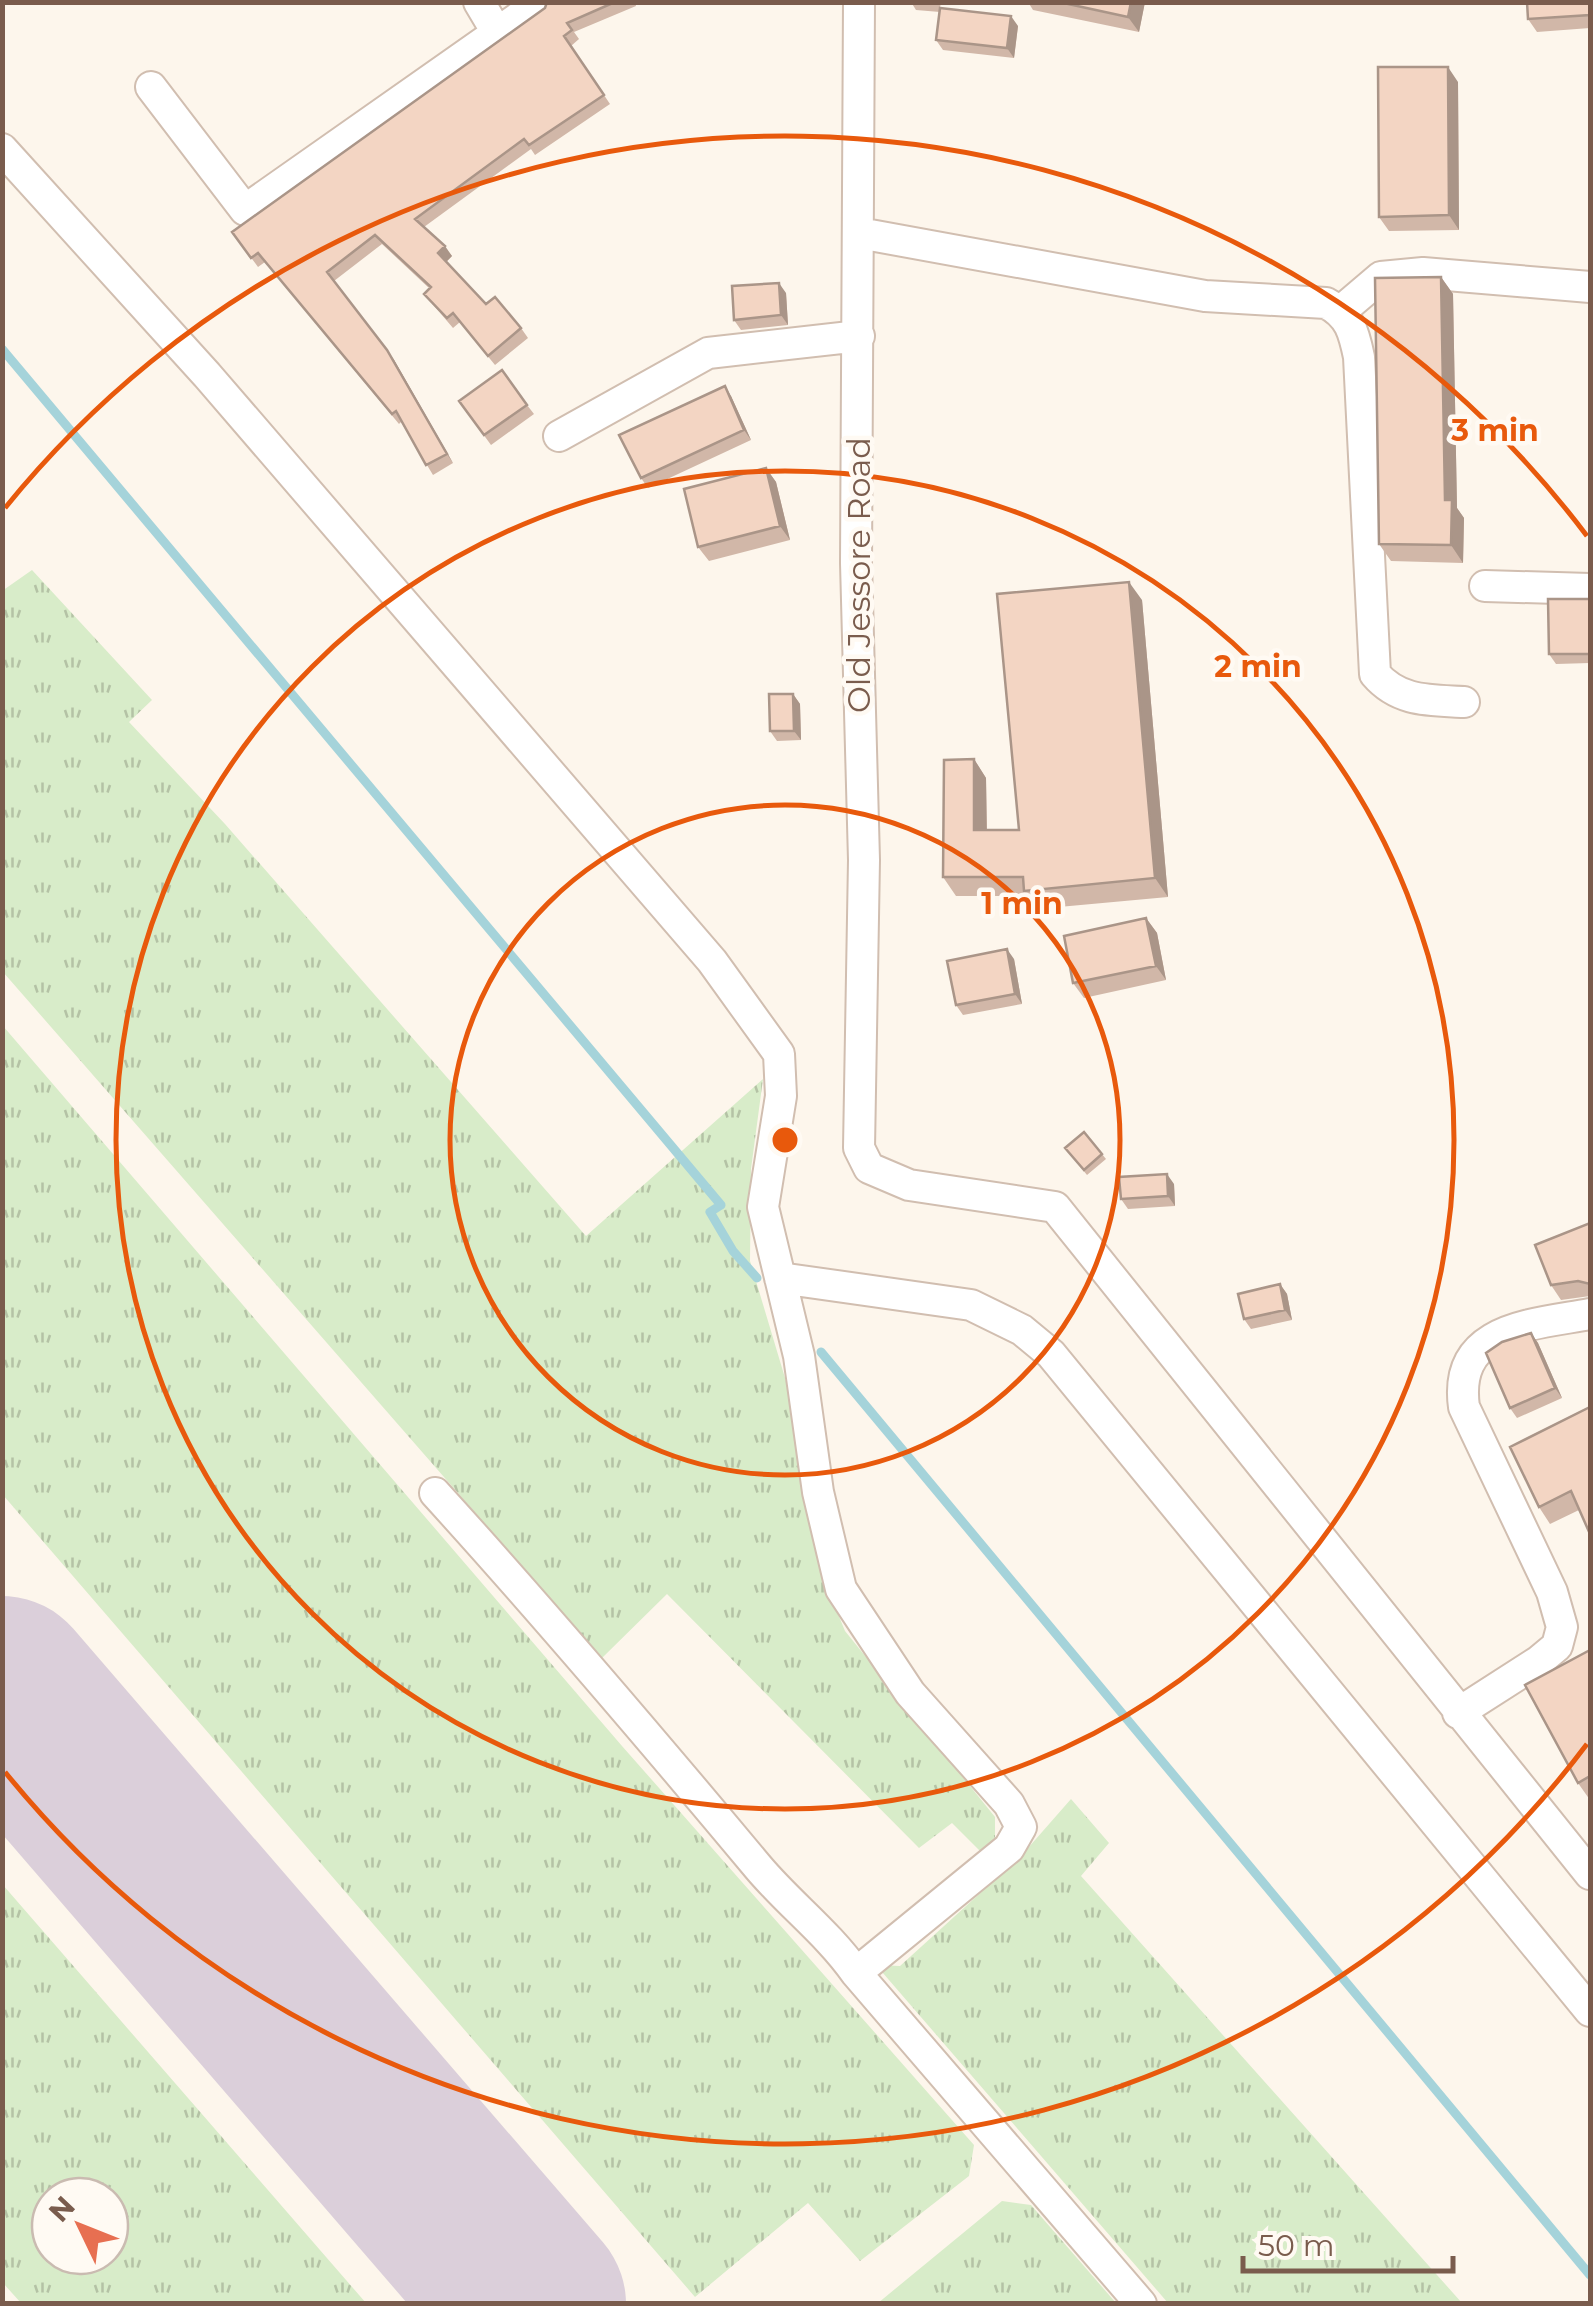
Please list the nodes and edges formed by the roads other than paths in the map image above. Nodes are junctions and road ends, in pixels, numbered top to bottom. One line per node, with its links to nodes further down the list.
1 (480, 2): 4 (street)
2 (541, 2): 4 (street)
3 (859, 2): 7 (street, Old Jessore Road)
4 (498, 34): 5 (street)
5 (151, 87)
6 (2, 150): 15 (street)
7 (859, 233): 9 (street); 10 (street, Old Jessore Road)
8 (1590, 287): 9 (street)
9 (1342, 310): 14 (street)
10 (858, 336): 11 (street); 18 (street, Old Jessore Road)
11 (559, 436)
12 (1485, 586): 13 (street)
13 (1590, 589)
14 (1464, 702)
15 (780, 1278): 20 (street); 21 (street)
16 (1590, 1314): 18 (street)
17 (435, 1493): 20 (street)
18 (1458, 1713): 19 (street)
19 (1590, 1874)
20 (856, 1972): 22 (street)
21 (1590, 2011)
22 (1141, 2304)

